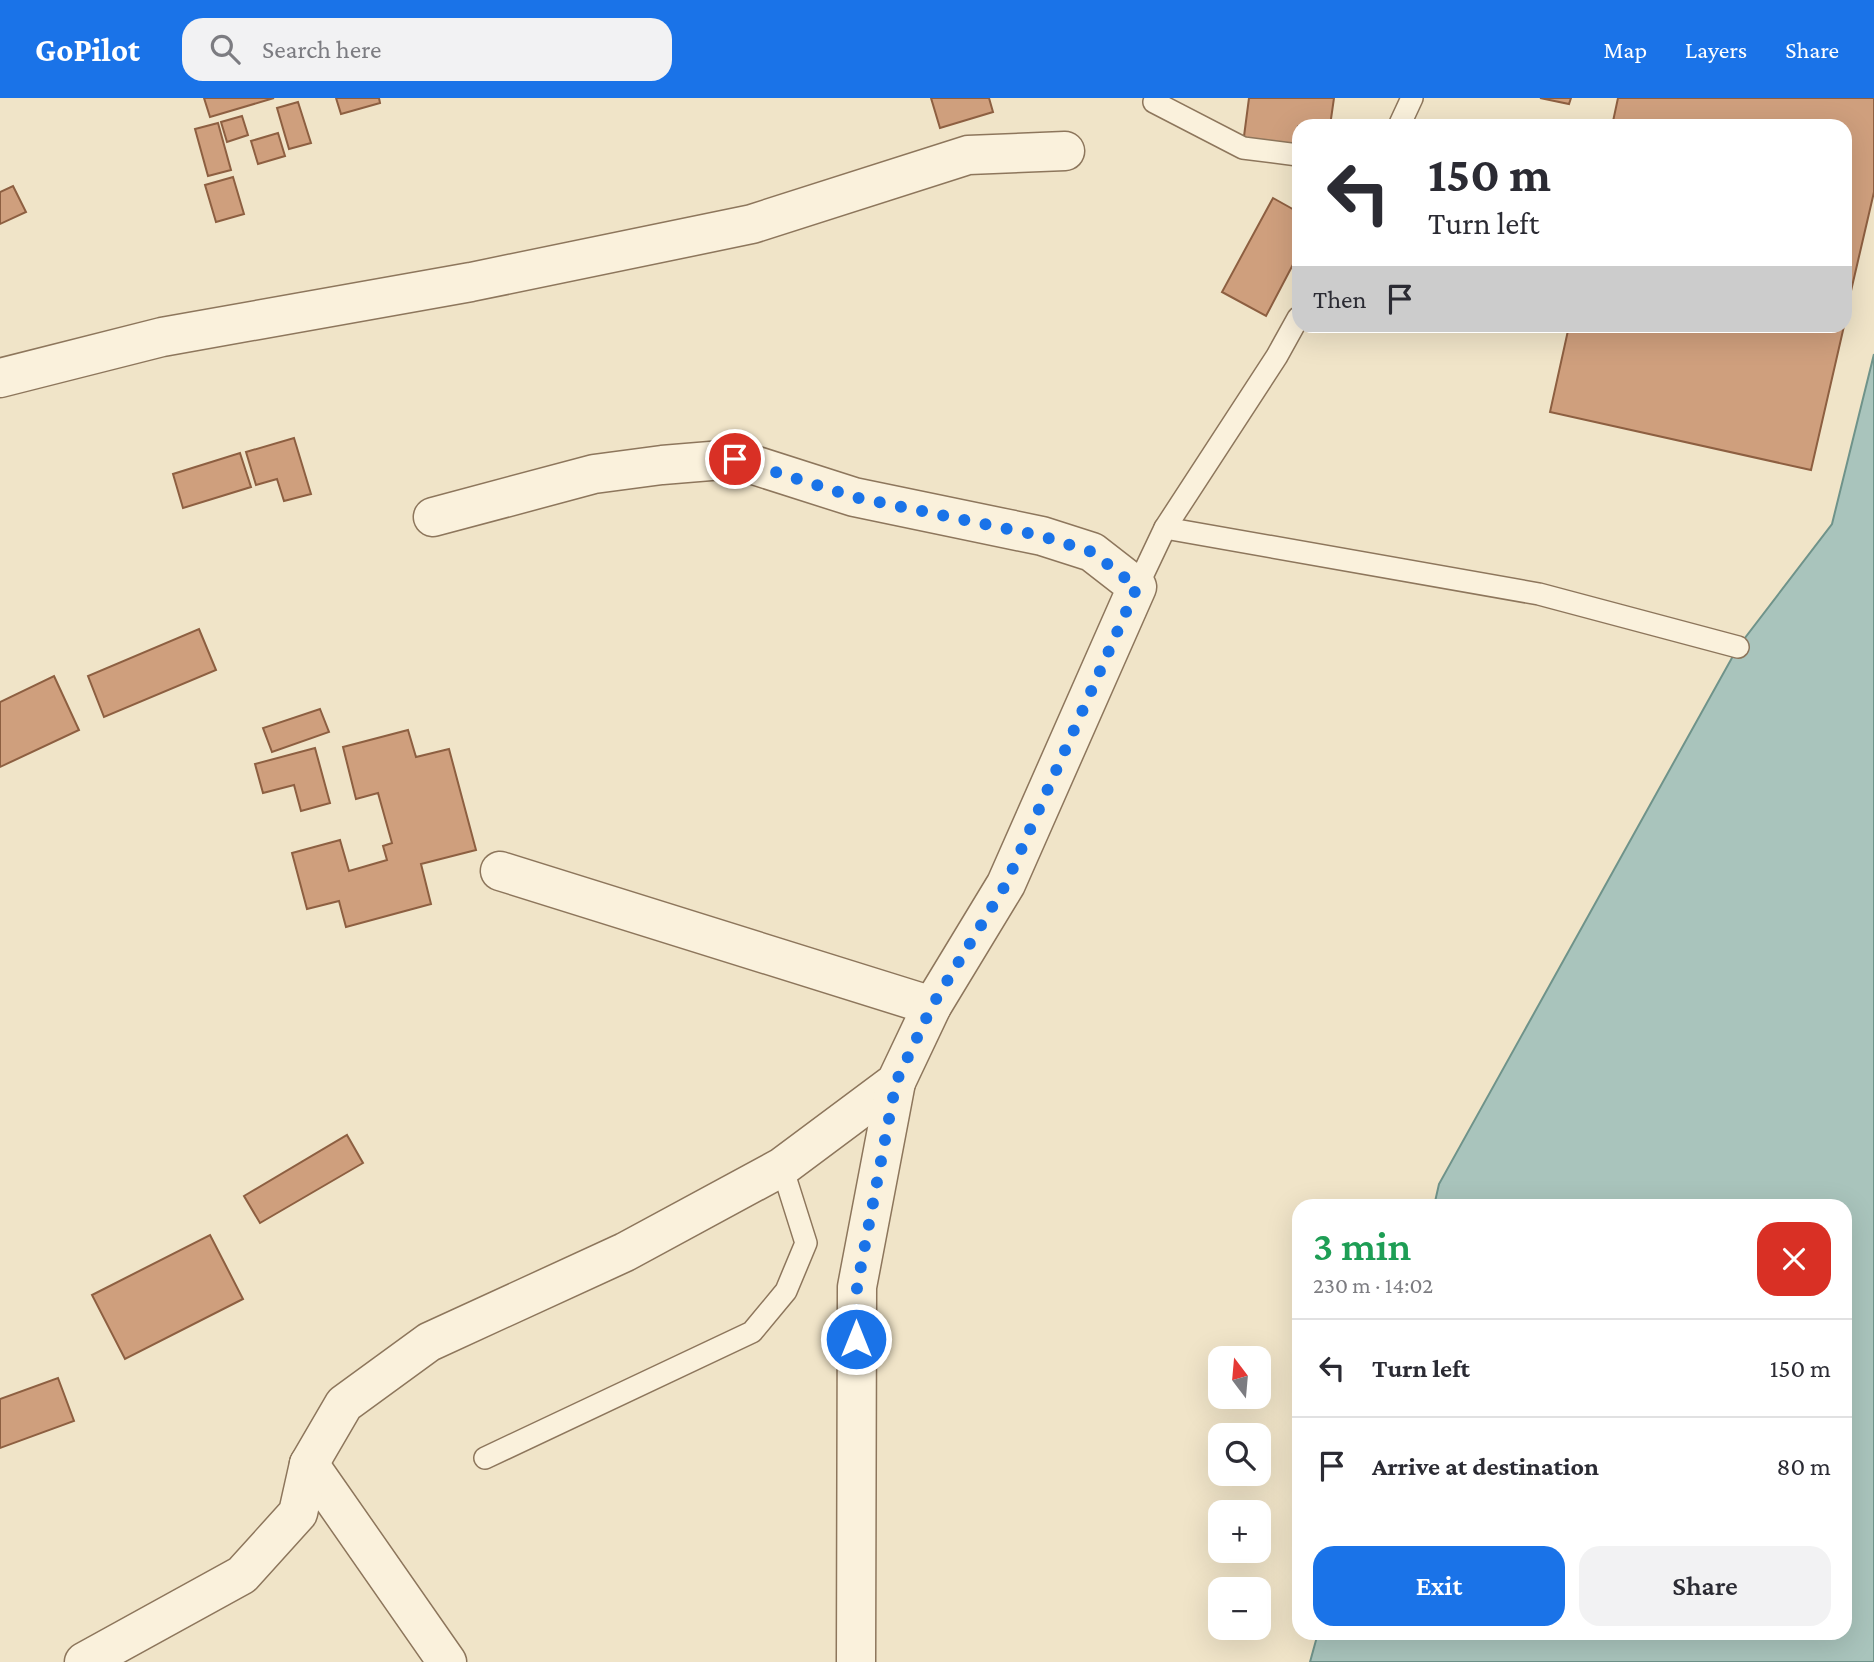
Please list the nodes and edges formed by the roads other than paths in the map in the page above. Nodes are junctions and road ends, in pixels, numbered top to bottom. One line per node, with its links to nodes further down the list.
1 (1412, 98): 3 (lane)
2 (1154, 102): 5 (lane)
3 (1402, 119)
4 (1065, 151): 7 (street)
5 (1292, 154)
6 (1292, 329): 9 (lane)
7 (0, 378)
8 (433, 517): 10 (street)
9 (1165, 528): 10 (lane); 11 (lane)
10 (1137, 587): 13 (street)
11 (1738, 647)
12 (500, 871): 13 (street)
13 (932, 1006): 14 (street)
14 (896, 1082): 15 (street); 20 (street)
15 (782, 1167): 16 (lane); 17 (street)
16 (485, 1458)
17 (309, 1464): 18 (street); 19 (street)
18 (84, 1662)
19 (447, 1662)
20 (856, 1662)

